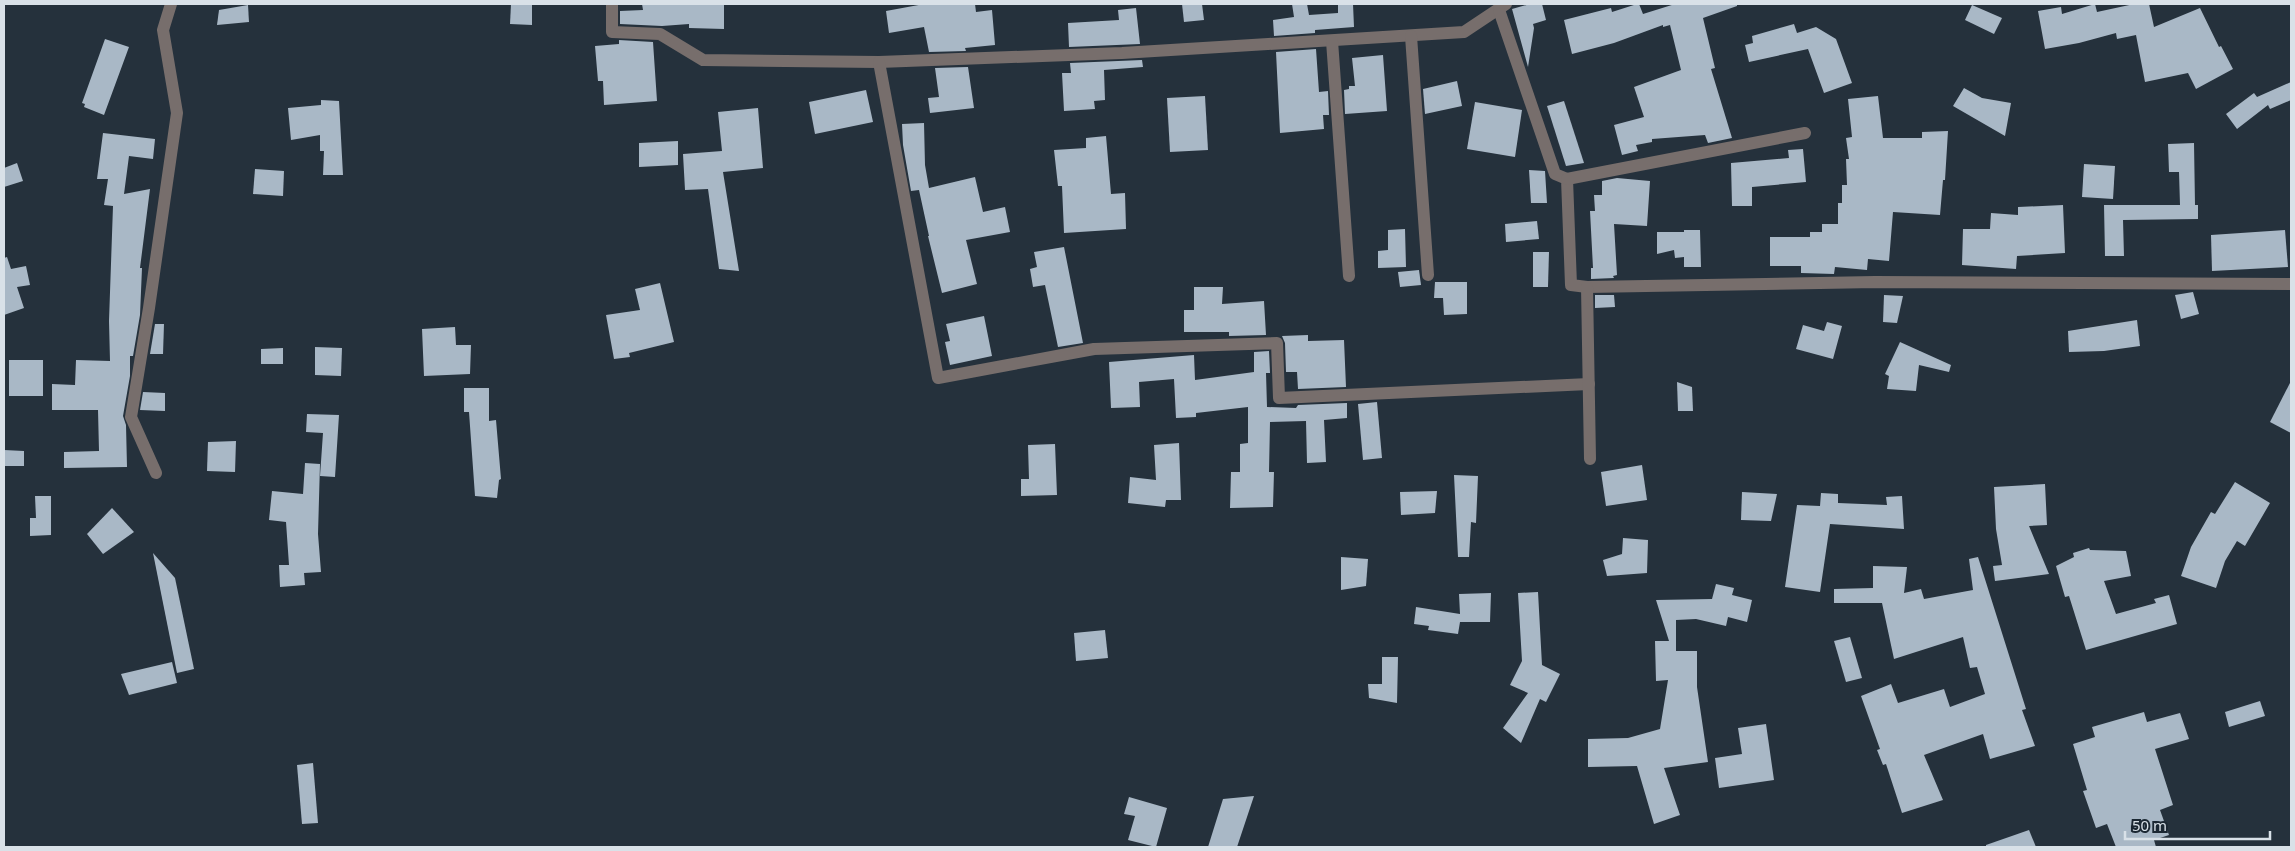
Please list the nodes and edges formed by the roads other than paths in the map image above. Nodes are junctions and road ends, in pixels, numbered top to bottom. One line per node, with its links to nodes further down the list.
1 (171, 4): 15 (street)
2 (612, 4): 6 (street)
3 (1502, 7): 4 (street); 8 (street)
4 (1411, 36): 5 (street); 9 (street)
5 (1332, 40): 6 (street); 10 (street)
6 (879, 62): 13 (street)
7 (1805, 133): 8 (street)
8 (1567, 179): 12 (street)
9 (1428, 275)
10 (1349, 276)
11 (2291, 284): 12 (street)
12 (1588, 287): 13 (street)
13 (1589, 384): 14 (street)
14 (1590, 459)
15 (156, 473)

